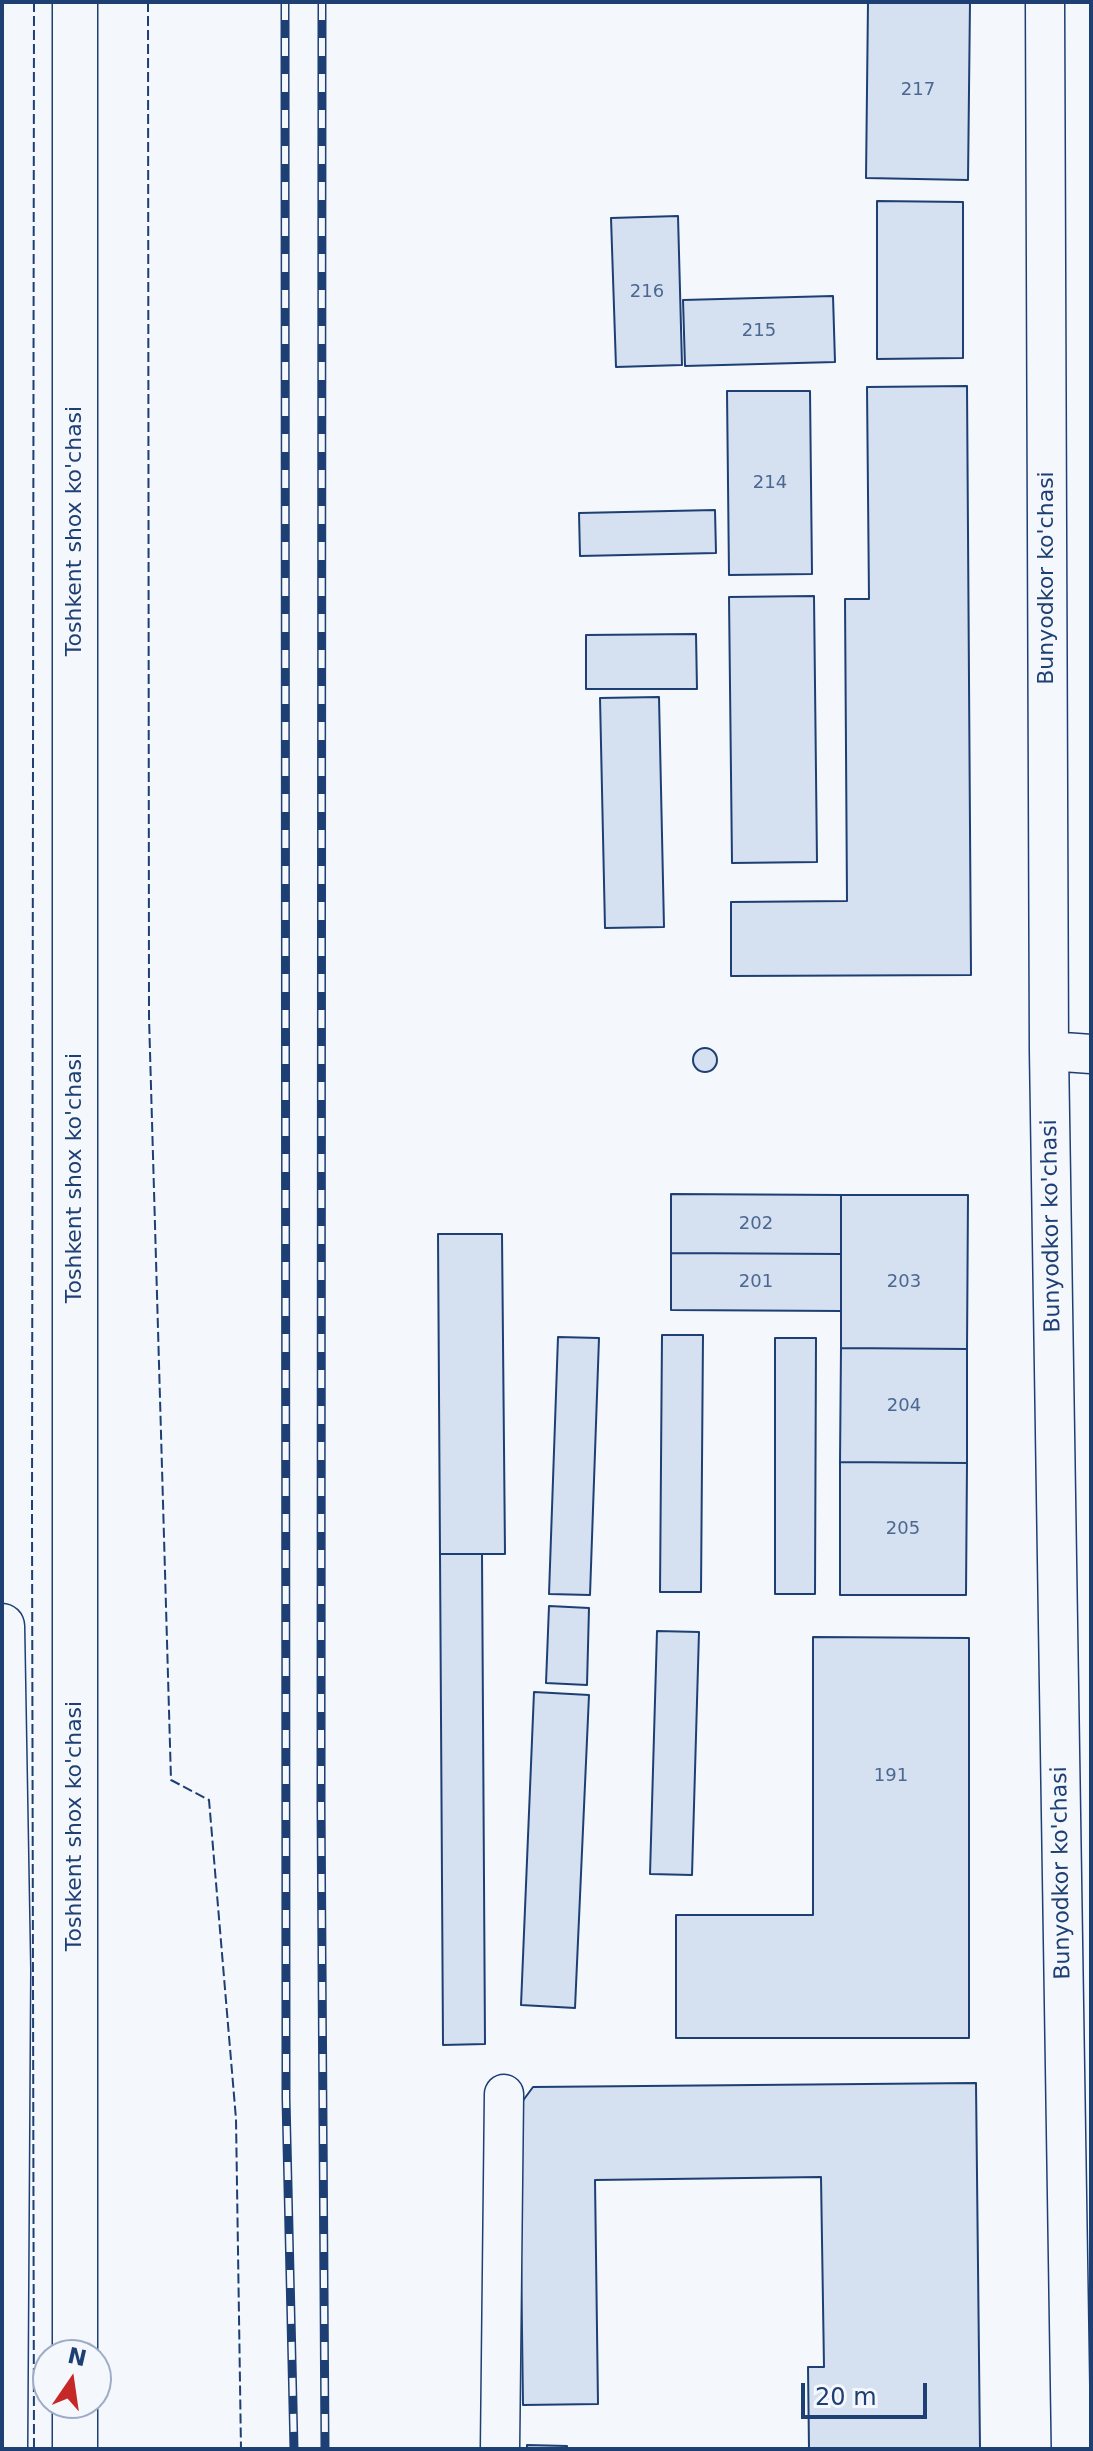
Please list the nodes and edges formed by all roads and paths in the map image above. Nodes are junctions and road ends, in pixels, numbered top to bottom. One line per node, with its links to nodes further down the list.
1 (75, 2): 8 (highway, Toshkent shox ko'chasi)
2 (1045, 2): 3 (street, Bunyodkor ko'chasi)
3 (1049, 1051): 4 (street); 13 (street, Bunyodkor ko'chasi)
4 (1091, 1054)
5 (2, 1626): 6 (highway)
6 (5, 1971): 10 (highway)
7 (504, 2094): 12 (street)
8 (75, 2339)
9 (75, 2419): 11 (highway)
10 (5, 2449)
11 (75, 2449)
12 (500, 2449)
13 (1071, 2449)

